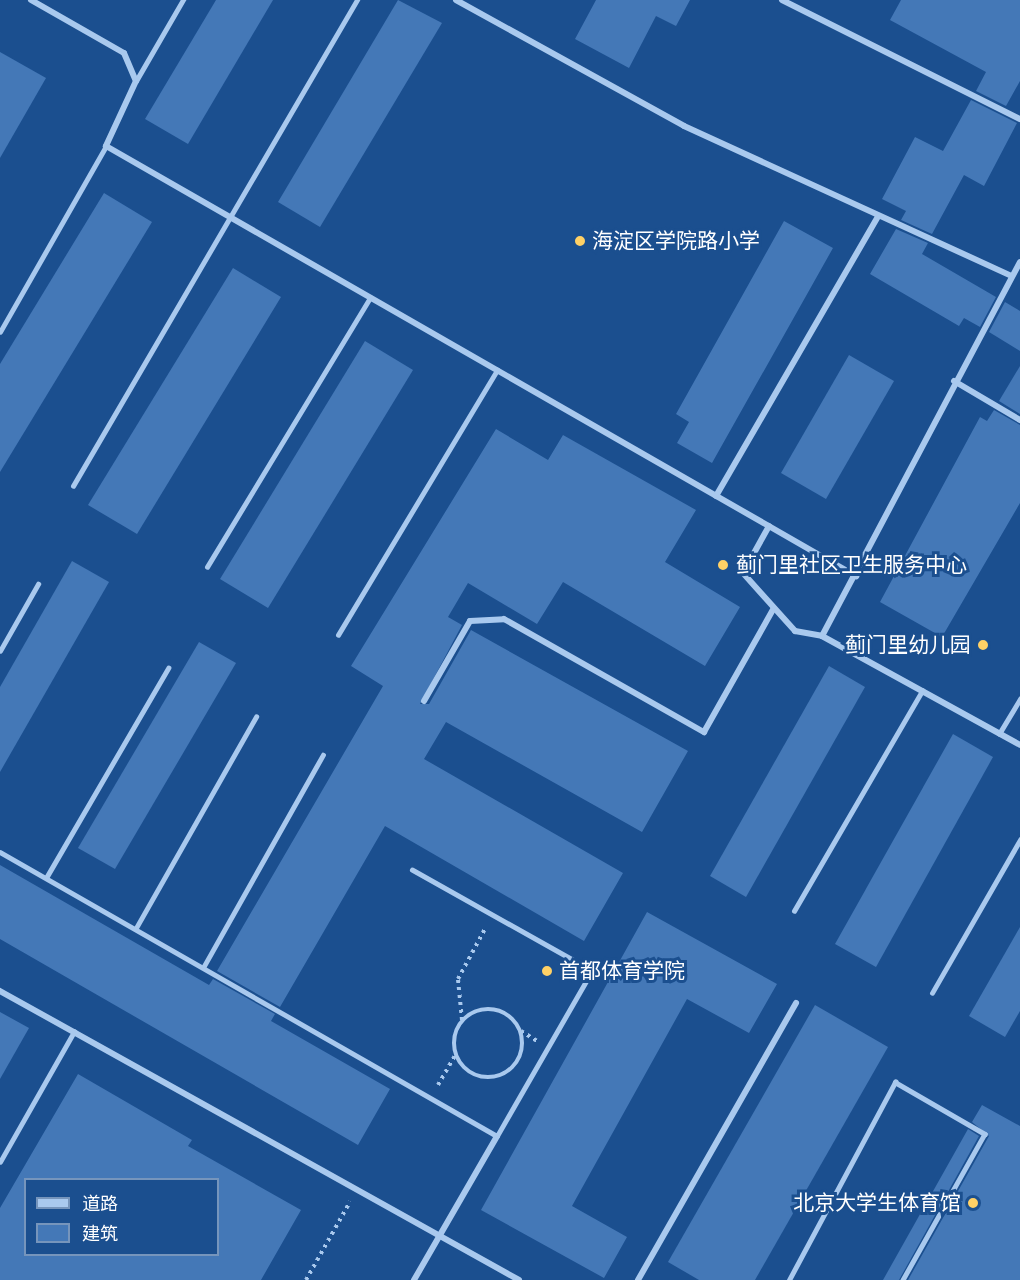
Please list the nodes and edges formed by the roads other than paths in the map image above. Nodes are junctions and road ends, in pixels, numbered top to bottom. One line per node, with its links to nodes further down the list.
1 (31, 0): 6 (street)
2 (183, 0): 6 (lane)
3 (357, 0): 10 (lane)
4 (456, 0): 9 (street)
5 (782, 0): 7 (street)
6 (136, 81): 8 (street)
7 (1020, 119)
8 (106, 147): 10 (street); 14 (lane)
9 (878, 216): 12 (street); 19 (street)
10 (233, 219): 13 (street); 18 (lane)
11 (1020, 262): 12 (street)
12 (1011, 276): 16 (street)
13 (370, 298): 15 (street); 21 (lane)
14 (0, 332)
15 (497, 370): 19 (street); 25 (lane)
16 (954, 381): 17 (street); 22 (street)
17 (1020, 420)
18 (73, 486)
19 (716, 496): 20 (street)
20 (769, 526): 22 (street); 24 (street)
21 (207, 567)
22 (856, 576): 26 (street)
23 (38, 584): 27 (lane)
24 (774, 608): 26 (street); 31 (street)
25 (338, 635)
26 (822, 636): 29 (street)
27 (0, 651)
28 (168, 668): 39 (lane)
29 (922, 691): 33 (street); 40 (lane)
30 (1020, 699): 33 (lane)
31 (424, 701)
32 (255, 717): 41 (lane)
33 (999, 734): 34 (street)
34 (1020, 746)
35 (323, 755): 42 (lane)
36 (1020, 840): 44 (lane)
37 (0, 852): 39 (lane)
38 (412, 870): 47 (lane)
39 (46, 878): 41 (lane)
40 (795, 911)
41 (136, 928): 42 (lane)
42 (204, 966): 47 (lane)
43 (0, 991): 46 (street)
44 (932, 993)
45 (796, 1003): 52 (street)
46 (74, 1032): 48 (lane); 49 (street)
47 (497, 1136): 49 (street)
48 (0, 1162)
49 (439, 1236): 50 (street); 51 (street)
50 (414, 1280)
51 (519, 1280)
52 (638, 1280)
53 (789, 1280): 54 (lane)
54 (903, 1280)

